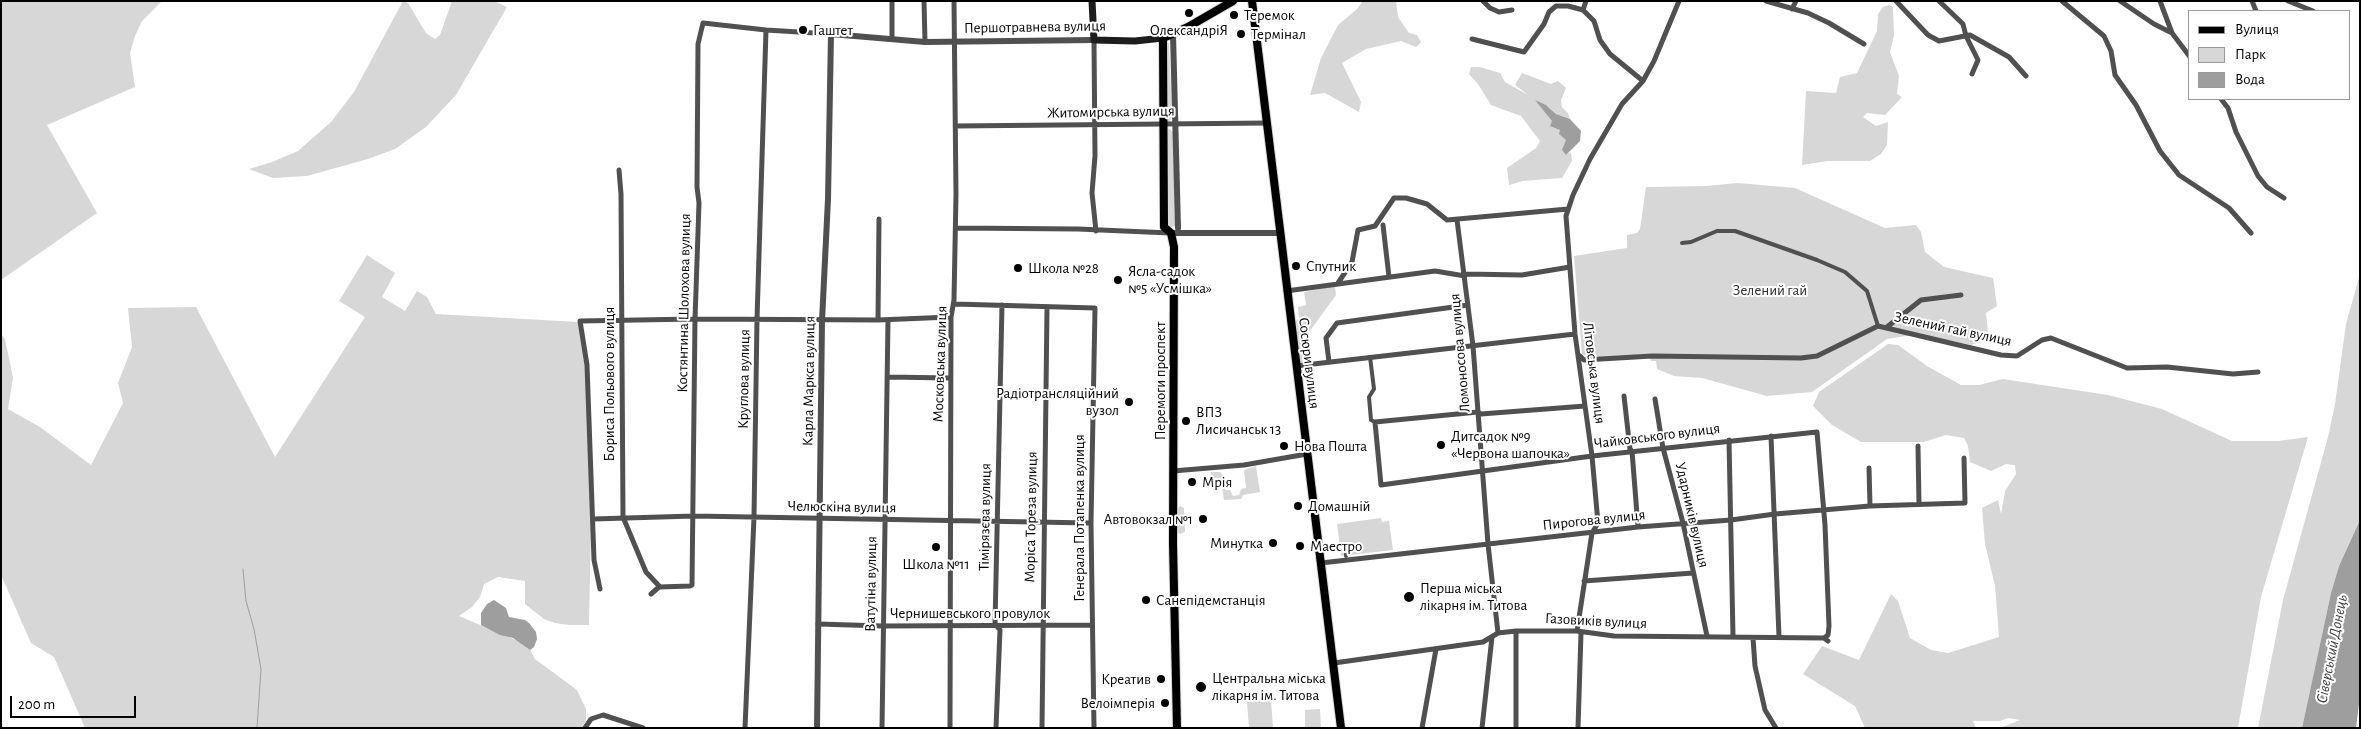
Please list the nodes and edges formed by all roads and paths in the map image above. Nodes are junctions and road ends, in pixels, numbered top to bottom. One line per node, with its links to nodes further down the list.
1 (892, 1): 28 (street)
2 (924, 1): 31 (street)
3 (954, 1): 32 (street, Московська вулиця)
4 (1092, 1): 30 (main road)
5 (1252, 1): 39 (main road, Сосюри вулиця)
6 (1483, 1): 19 (street)
7 (1586, 1): 20 (street)
8 (1679, 1): 37 (street)
9 (1766, 1): 18 (street)
10 (1796, 1): 18 (street)
11 (1896, 1): 26 (street)
12 (1939, 1): 26 (street)
13 (2062, 1): 55 (street)
14 (2120, 1): 23 (street)
15 (2160, 1): 23 (street)
16 (2288, 1): 21 (street)
17 (1234, 2): 25 (main road, Першотравнева вулиця)
18 (1792, 8): 33 (street)
19 (1512, 10)
20 (1583, 10): 29 (street); 37 (street)
21 (2310, 10)
22 (766, 30): 24 (street); 70 (street, Костянтина Шолохова вулиця); 71 (street, Круглова вулиця)
23 (2172, 32): 34 (street)
24 (831, 34): 28 (street, Першотравнева вулиця); 74 (street, Карла Маркса вулиця)
25 (1173, 34): 27 (main road, Першотравнева вулиця); 41 (street)
26 (1966, 36): 35 (street); 36 (street)
27 (1163, 38): 30 (main road, Першотравнева вулиця); 40 (main road, Перемоги проспект)
28 (892, 39): 31 (street, Першотравнева вулиця)
29 (1472, 39)
30 (1094, 40): 32 (street, Першотравнева вулиця); 43 (street)
31 (925, 42): 32 (street, Першотравнева вулиця)
32 (954, 42): 42 (street, Московська вулиця)
33 (1864, 44)
34 (2188, 54)
35 (1972, 74)
36 (2026, 76)
37 (1643, 80): 46 (street)
38 (2222, 100): 45 (street)
39 (1266, 123): 41 (street, Житомирська вулиця); 54 (main road, Сосюри вулиця)
40 (1163, 124): 41 (street, Житомирська вулиця); 43 (street, Житомирська вулиця); 53 (main road, Перемоги проспект)
41 (1174, 124): 51 (street)
42 (955, 126): 43 (street, Житомирська вулиця); 50 (street, Московська вулиця)
43 (1094, 126): 52 (street)
44 (619, 170): 69 (street, Бориса Польового вулиця)
45 (2284, 198)
46 (1568, 208): 48 (street); 58 (street, Літовська вулиця)
47 (879, 219): 72 (street)
48 (1457, 220): 59 (street, Ломоносова вулиця); 61 (street)
49 (1383, 225): 60 (street)
50 (956, 228): 52 (street); 64 (street, Московська вулиця)
51 (1178, 228): 53 (street); 56 (street)
52 (1096, 231): 53 (street)
53 (1170, 233): 56 (street); 100 (main road, Перемоги проспект)
54 (1280, 233): 56 (street); 62 (main road, Сосюри вулиця)
55 (2250, 233)
56 (1185, 234)
57 (1682, 243): 75 (street)
58 (1570, 267): 59 (street); 77 (street, Літовська вулиця)
59 (1465, 275): 60 (street); 65 (street, Ломоносова вулиця)
60 (1389, 277): 61 (street)
61 (1338, 284): 62 (street)
62 (1286, 291): 82 (main road, Сосюри вулиця)
63 (1960, 295): 76 (street)
64 (954, 304): 66 (street); 68 (street, Московська вулиця)
65 (1468, 305): 78 (street, Ломоносова вулиця); 81 (street)
66 (1002, 306): 67 (street); 114 (street, Тімірязєва вулиця)
67 (1046, 307): 115 (street, Моріса Тореза вулиця); 116 (street, Генерала Потапенка вулиця)
68 (951, 317): 73 (street); 85 (street, Московська вулиця)
69 (621, 319): 70 (street); 107 (street, Бориса Польового вулиця); 110 (street)
70 (695, 319): 71 (street); 106 (street, Костянтина Шолохова вулиця)
71 (757, 319): 74 (street); 108 (street, Круглова вулиця)
72 (878, 320): 73 (street); 74 (street)
73 (888, 320): 84 (street, Ватутіна вулиця)
74 (822, 321): 109 (street, Карла Маркса вулиця)
75 (1878, 326): 76 (street, Зелений гай вулиця); 79 (street, Зелений гай вулиця)
76 (1887, 327): 83 (street, Зелений гай вулиця)
77 (1576, 334): 78 (street); 79 (street, Літовська вулиця)
78 (1473, 346): 80 (street); 89 (street, Ломоносова вулиця)
79 (1580, 356): 88 (street, Літовська вулиця)
80 (1370, 357): 81 (street); 90 (street)
81 (1329, 362): 82 (street)
82 (1296, 366): 96 (main road, Сосюри вулиця)
83 (2258, 372)
84 (887, 377): 85 (street); 112 (street, Ватутіна вулиця)
85 (950, 378): 113 (street, Московська вулиця)
86 (1624, 396): 95 (street)
87 (1655, 399): 94 (street, Ударників вулиця)
88 (1585, 406): 89 (street); 97 (street, Літовська вулиця)
89 (1478, 412): 90 (street); 101 (street, Ломоносова вулиця)
90 (1375, 422): 101 (street, Чайковського вулиця)
91 (1771, 436): 92 (street, Чайковського вулиця); 104 (street, Чайковського вулиця); 105 (street)
92 (1729, 440): 94 (street, Чайковського вулиця); 111 (street)
93 (1918, 446): 102 (street)
94 (1663, 448): 95 (street, Чайковського вулиця); 117 (street, Ударників вулиця)
95 (1632, 451): 97 (street, Чайковського вулиця); 118 (street)
96 (1307, 454): 100 (street); 121 (main road, Сосюри вулиця)
97 (1592, 456): 101 (street, Чайковського вулиця); 119 (street, Літовська вулиця)
98 (1964, 458): 102 (street, Пирогова вулиця)
99 (1869, 468): 103 (street)
100 (1173, 471): 152 (main road, Перемоги проспект)
101 (1483, 472): 120 (street, Ломоносова вулиця)
102 (1919, 504): 103 (street, Пирогова вулиця)
103 (1870, 506): 104 (street, Пирогова вулиця)
104 (1824, 510): 105 (street, Пирогова вулиця); 139 (street, Газовиків вулиця)
105 (1775, 514): 111 (street, Пирогова вулиця); 139 (street)
106 (694, 516): 107 (street, Челюскіна вулиця); 108 (street, Челюскіна вулиця); 124 (street, Костянтина Шолохова вулиця)
107 (623, 517): 110 (street, Челюскіна вулиця); 124 (street, Бориса Польового вулиця)
108 (754, 517): 109 (street, Челюскіна вулиця); 145 (street, Круглова вулиця)
109 (820, 519): 112 (street, Челюскіна вулиця); 127 (street, Карла Маркса вулиця)
110 (593, 520): 125 (street)
111 (1731, 520): 117 (street, Пирогова вулиця); 137 (street)
112 (884, 521): 113 (street, Челюскіна вулиця); 130 (street, Ватутіна вулиця)
113 (951, 521): 114 (street, Челюскіна вулиця); 128 (street, Московська вулиця)
114 (997, 521): 115 (street, Челюскіна вулиця); 131 (street, Тімірязєва вулиця)
115 (1043, 523): 116 (street, Челюскіна вулиця); 132 (street, Моріса Тореза вулиця)
116 (1091, 523): 129 (street, Генерала Потапенка вулиця)
117 (1683, 523): 118 (street, Пирогова вулиця); 122 (street, Ударників вулиця)
118 (1638, 527): 119 (street, Пирогова вулиця)
119 (1592, 533): 120 (street, Пирогова вулиця); 123 (street, Літовська вулиця)
120 (1488, 544): 121 (street, Пирогова вулиця); 135 (street, Ломоносова вулиця)
121 (1321, 563): 142 (main road, Сосюри вулиця)
122 (1693, 573): 123 (street); 136 (street, Ударників вулиця)
123 (1584, 581): 134 (street, Літовська вулиця)
124 (660, 587): 126 (street)
125 (600, 589)
126 (651, 594)
127 (818, 624): 130 (street, Чернишевського провулок); 146 (street, Карла Маркса вулиця)
128 (949, 625): 130 (street, Чернишевського провулок); 131 (street, Чернишевського провулок); 148 (street, Московська вулиця)
129 (1092, 625): 132 (street, Чернишевського провулок); 151 (street, Генерала Потапенка вулиця)
130 (883, 626): 147 (street, Ватутіна вулиця)
131 (997, 626): 132 (street, Чернишевського провулок); 149 (street, Тімірязєва вулиця)
132 (1042, 626): 150 (street, Моріса Тореза вулиця)
133 (1516, 632): 134 (street, Газовиків вулиця); 135 (street, Газовиків вулиця); 156 (street)
134 (1579, 632): 136 (street, Газовиків вулиця); 157 (street, Літовська вулиця)
135 (1498, 633): 138 (street)
136 (1706, 636): 137 (street, Газовиків вулиця)
137 (1733, 636): 140 (street, Газовиків вулиця)
138 (1492, 637): 141 (street); 155 (street)
139 (1779, 637): 140 (street, Газовиків вулиця)
140 (1753, 638): 158 (street)
141 (1436, 649): 142 (street); 154 (street)
142 (1334, 663): 153 (main road, Сосюри вулиця)
143 (585, 728): 144 (street)
144 (643, 728)
145 (745, 728)
146 (817, 728)
147 (882, 728)
148 (950, 728)
149 (996, 728)
150 (1042, 728)
151 (1094, 728)
152 (1177, 728)
153 (1341, 728)
154 (1422, 728)
155 (1482, 728)
156 (1516, 728)
157 (1578, 728)
158 (1776, 728)

